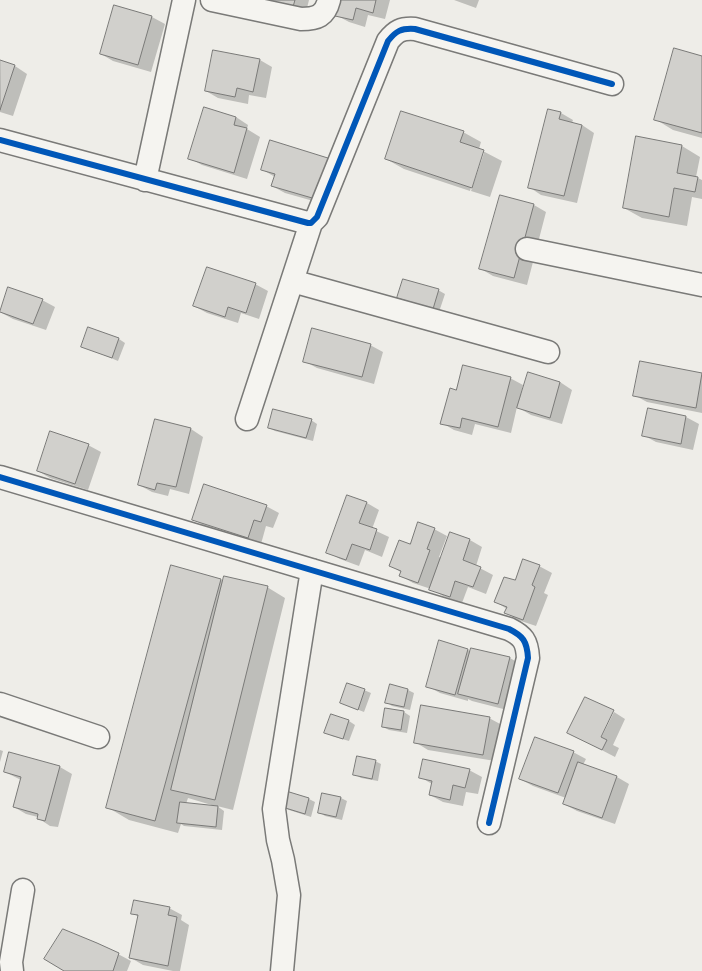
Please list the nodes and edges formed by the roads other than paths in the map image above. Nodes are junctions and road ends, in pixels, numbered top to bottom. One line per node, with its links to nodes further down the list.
1 (184, 0): 6 (street)
2 (212, 0): 3 (street)
3 (330, 0)
4 (612, 84): 7 (street)
5 (0, 140): 6 (street)
6 (145, 180): 7 (street)
7 (311, 223): 9 (street)
8 (527, 249): 10 (street)
9 (292, 281): 11 (street); 12 (street)
10 (702, 285)
11 (548, 352)
12 (247, 419)
13 (0, 477): 14 (street)
14 (312, 570): 17 (street); 20 (street)
15 (0, 704): 16 (street)
16 (98, 737)
17 (489, 823)
18 (23, 890): 19 (street)
19 (12, 971)
20 (282, 971)

